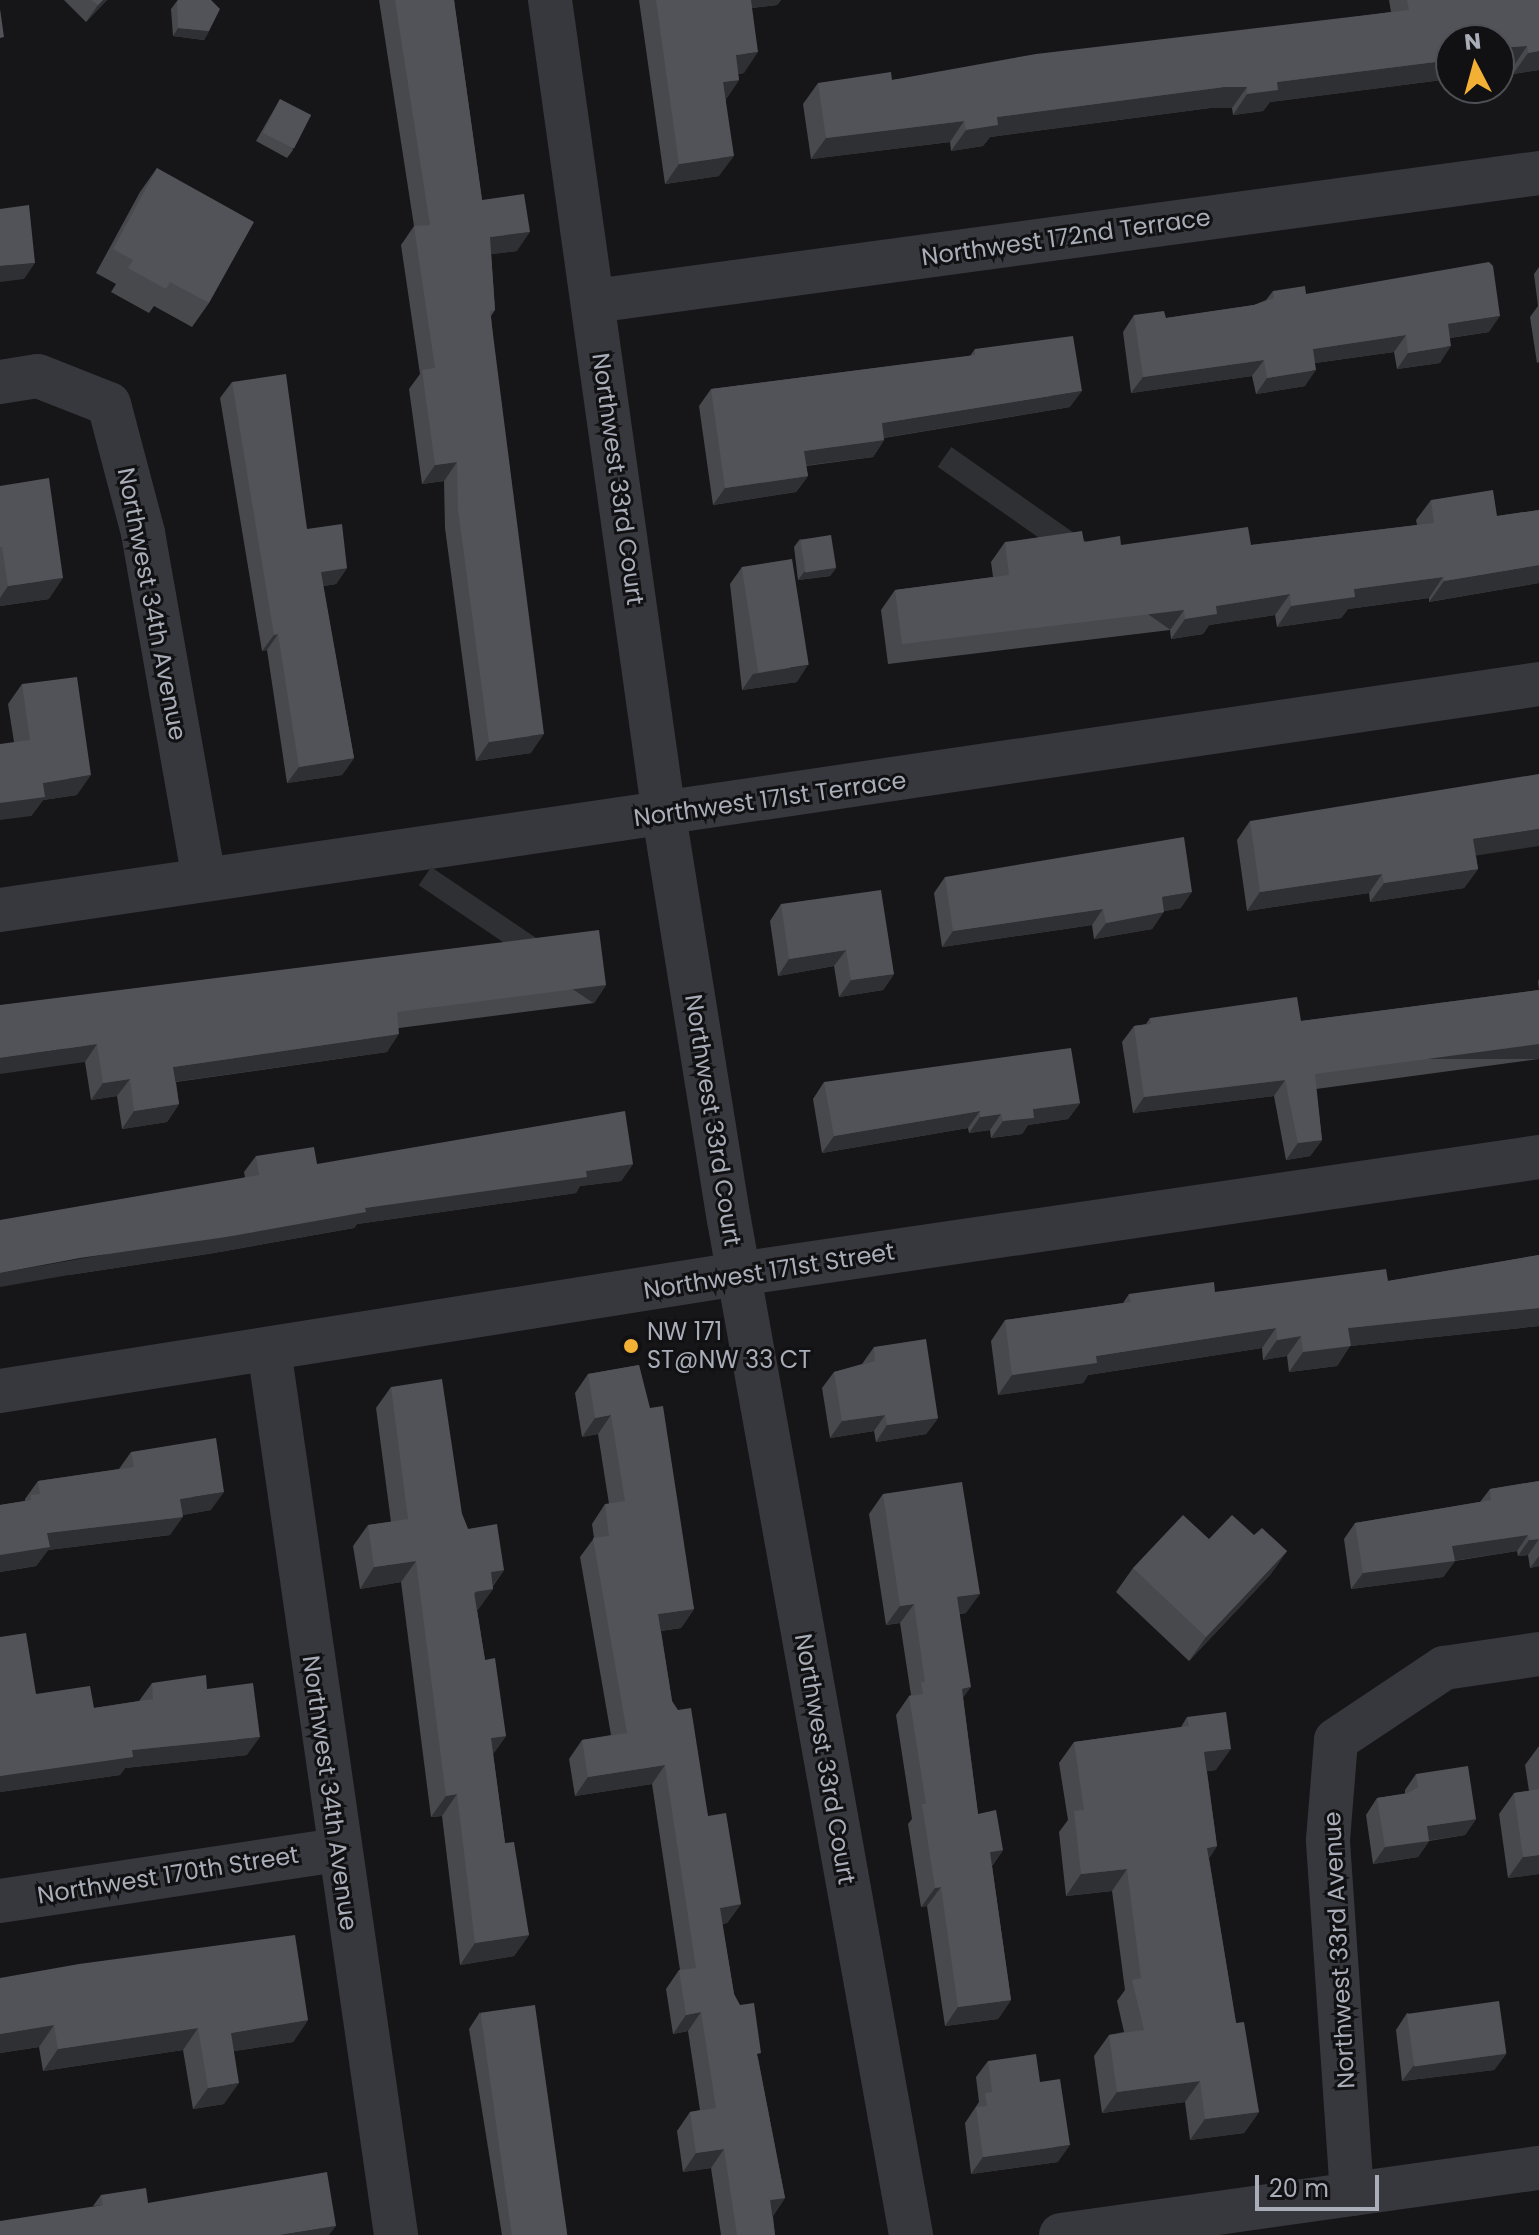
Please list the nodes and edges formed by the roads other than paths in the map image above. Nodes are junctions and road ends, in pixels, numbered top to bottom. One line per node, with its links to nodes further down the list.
1 (550, 0): 3 (street, Northwest 33rd Court)
2 (1539, 173): 3 (street, Northwest 172nd Terrace)
3 (594, 301): 6 (street, Northwest 33rd Court)
4 (19, 379): 7 (street, Northwest 34th Avenue)
5 (1539, 684): 6 (street, Northwest 171st Terrace)
6 (664, 815): 7 (street, Northwest 171st Terrace); 10 (street, Northwest 33rd Court)
7 (204, 880): 8 (street, Northwest 171st Terrace)
8 (0, 910)
9 (1539, 1157): 10 (street, Northwest 171st Street)
10 (738, 1274): 11 (street, Northwest 171st Street); 19 (street, Northwest 33rd Court)
11 (269, 1349): 12 (street, Northwest 171st Street); 14 (street, Northwest 34th Avenue)
12 (0, 1391)
13 (1539, 1654): 17 (street, Northwest 33rd Avenue)
14 (337, 1850): 15 (street, Northwest 170th Street); 18 (street, Northwest 34th Avenue)
15 (0, 1901)
16 (1539, 2168): 17 (street)
17 (1352, 2194): 20 (street)
18 (396, 2235)
19 (911, 2235)
20 (1061, 2235)

